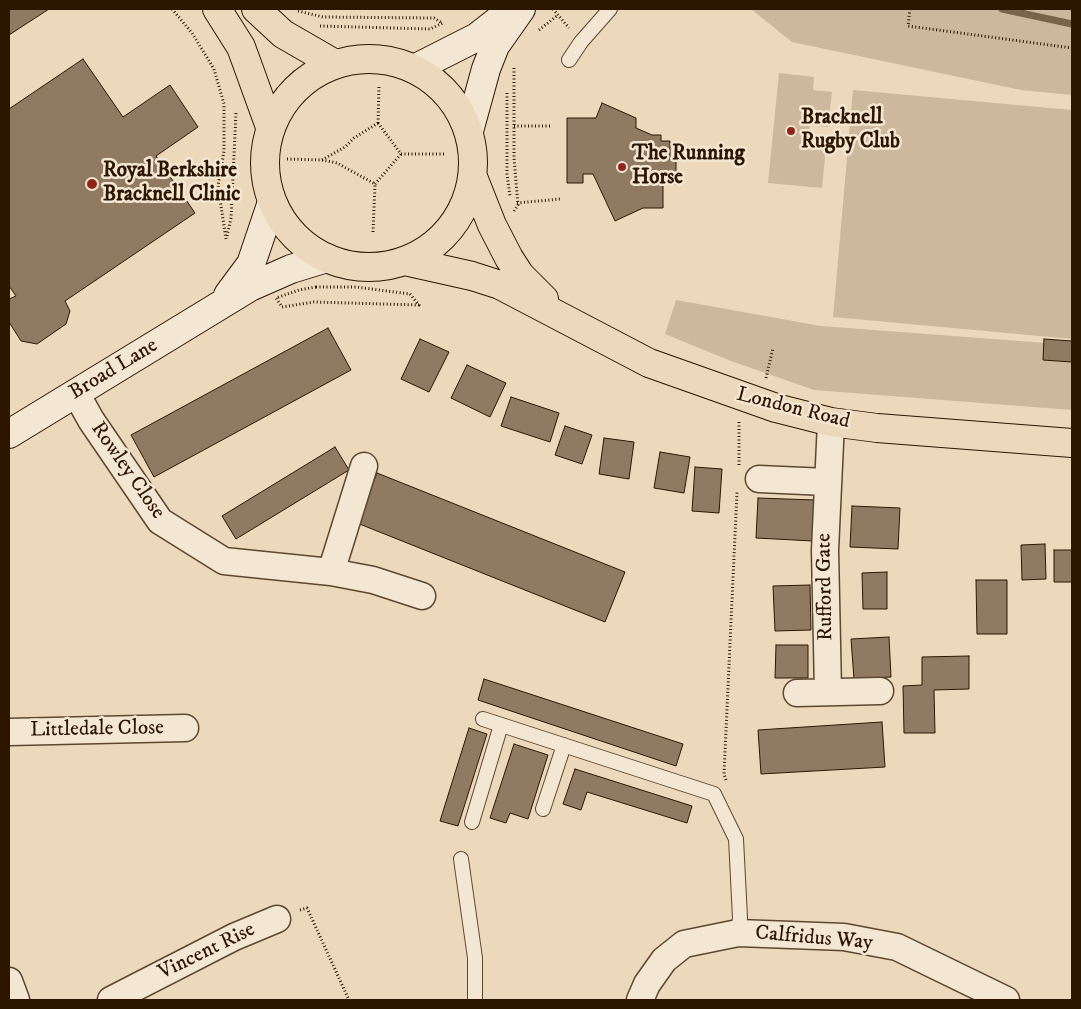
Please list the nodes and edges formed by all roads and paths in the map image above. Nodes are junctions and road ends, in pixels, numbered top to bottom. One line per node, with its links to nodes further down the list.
1 (172, 9): 19 (path)
2 (218, 9): 23 (main road)
3 (256, 9): 15 (main road)
4 (293, 9): 10 (path)
5 (513, 9): 16 (street)
6 (521, 9): 24 (street)
7 (553, 9): 11 (path)
8 (610, 9): 14 (lane)
9 (910, 9): 12 (path)
10 (313, 26)
11 (534, 34)
12 (1072, 48)
13 (516, 60): 21 (path)
14 (569, 60)
15 (335, 64): 16 (main road); 23 (main road)
16 (414, 69): 24 (main road)
17 (379, 86): 20 (path)
18 (507, 90): 33 (path)
19 (236, 111)
20 (378, 122): 25 (path); 28 (path)
21 (514, 126): 22 (path); 33 (path)
22 (552, 126)
23 (270, 127): 32 (main road)
24 (469, 131): 29 (main road)
25 (401, 154): 26 (path); 30 (path)
26 (445, 154)
27 (287, 160): 28 (path)
28 (322, 160): 30 (path)
29 (473, 176): 36 (main road); 39 (main road, London Road)
30 (375, 184): 34 (path)
31 (560, 199): 33 (path)
32 (272, 202): 35 (main road); 38 (street, Broad Lane)
33 (517, 203)
34 (372, 232)
35 (327, 258): 36 (main road); 38 (street, Broad Lane)
36 (405, 261): 39 (main road, London Road)
37 (419, 305): 37 (path)
38 (220, 306): 42 (street, Broad Lane)
39 (561, 316): 44 (main road, London Road)
40 (773, 348): 41 (path)
41 (764, 386)
42 (76, 393): 45 (street, Broad Lane); 50 (street, Rowley Close)
43 (738, 419): 48 (path)
44 (831, 422): 46 (main road, London Road); 49 (street, Rufford Gate)
45 (9, 434)
46 (1072, 443)
47 (364, 466): 50 (street)
48 (745, 479): 49 (street); 60 (path)
49 (827, 482): 53 (street, Rufford Gate)
50 (331, 572): 51 (street, Rowley Close)
51 (422, 596)
52 (880, 691): 53 (street)
53 (828, 692): 54 (street)
54 (797, 693)
55 (483, 719): 56 (lane)
56 (501, 725): 59 (lane); 62 (lane)
57 (185, 728): 58 (street, Littledale Close)
58 (9, 732)
59 (564, 746): 61 (lane); 65 (lane)
60 (727, 782)
61 (542, 809)
62 (472, 822)
63 (461, 859): 70 (lane)
64 (277, 919): 68 (street, Vincent Rise); 69 (path)
65 (738, 933): 71 (street, Calfridus Way); 72 (street, Calfridus Way)
66 (9, 982): 67 (street)
67 (16, 1000)
68 (111, 1000)
69 (350, 1000)
70 (476, 1000)
71 (640, 1000)
72 (1006, 1000)

